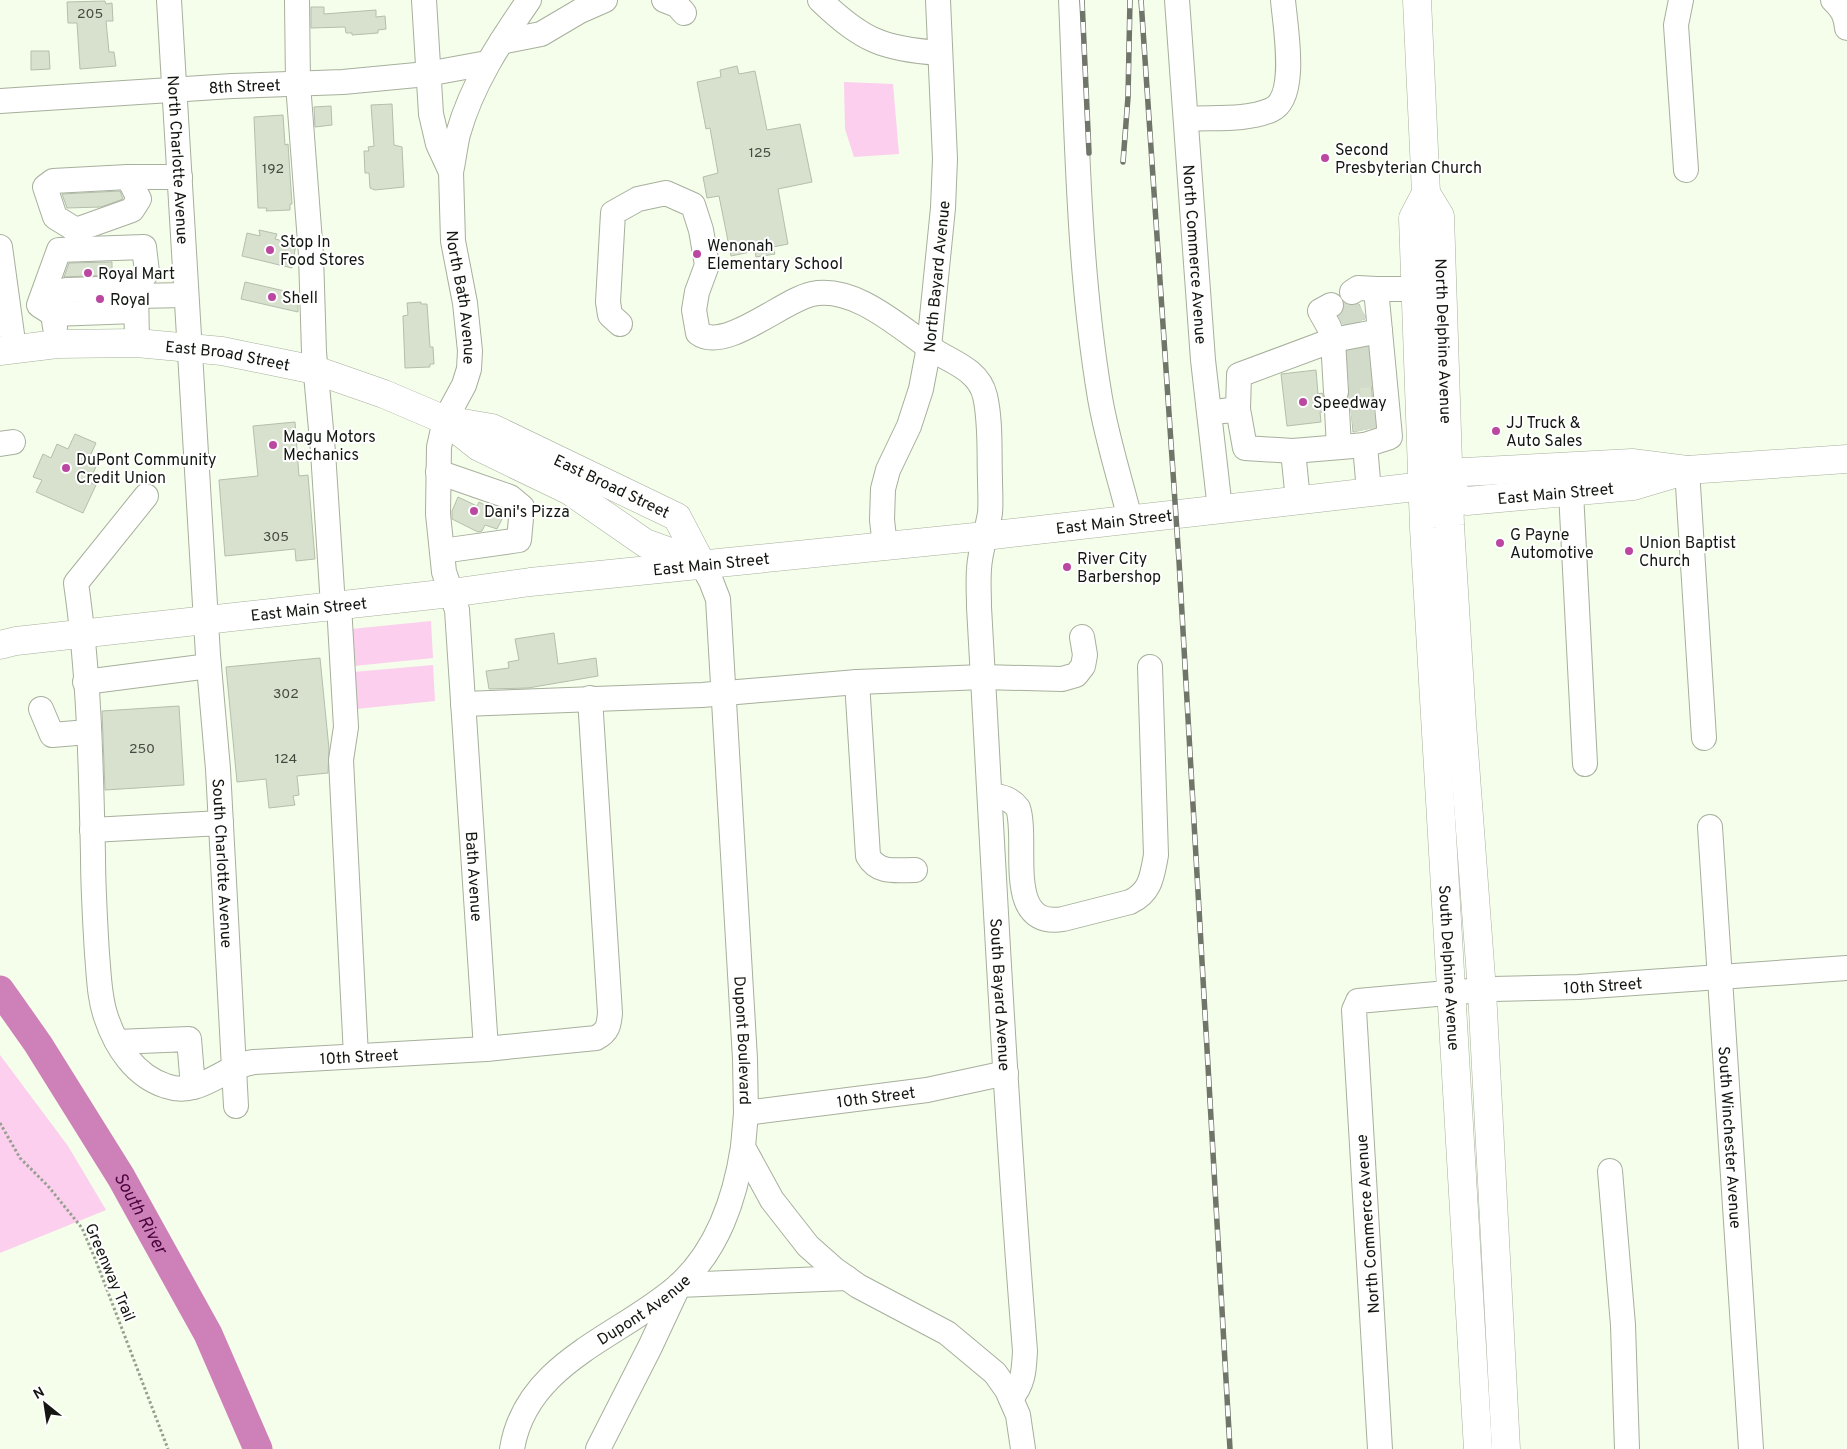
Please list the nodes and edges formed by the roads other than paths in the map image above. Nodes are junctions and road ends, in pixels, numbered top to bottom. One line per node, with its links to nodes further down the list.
1 (169, 0): 22 (street, North Charlotte Avenue)
2 (297, 0): 21 (street)
3 (424, 0): 20 (street, North Bath Avenue)
4 (529, 0): 17 (street)
5 (606, 0): 17 (street)
6 (664, 0): 15 (street)
7 (820, 0): 18 (street)
8 (938, 0): 18 (street, North Bayard Avenue)
9 (1071, 0): 67 (street)
10 (1177, 0): 24 (street, North Commerce Avenue)
11 (1283, 0): 24 (street)
12 (1417, 0): 29 (main road, North Delphine Avenue)
13 (1681, 0): 25 (street)
14 (1833, 0): 16 (street)
15 (684, 13)
16 (1847, 28)
17 (500, 42): 19 (street)
18 (940, 53): 44 (street, North Bayard Avenue)
19 (487, 63): 20 (street, 8th Street); 26 (street)
20 (427, 74): 21 (street, 8th Street); 26 (street, North Bath Avenue)
21 (298, 84): 22 (street, 8th Street); 48 (street)
22 (175, 90): 23 (street, 8th Street); 28 (street, North Charlotte Avenue)
23 (0, 102)
24 (1186, 119): 52 (street, North Commerce Avenue)
25 (1686, 170)
26 (451, 172): 53 (street, North Bath Avenue)
27 (128, 177): 28 (street); 30 (street); 30 (street)
28 (180, 177): 32 (street, North Charlotte Avenue)
29 (1426, 193): 34 (main road, North Delphine Avenue); 61 (main road, North Delphine Avenue)
30 (77, 240): 33 (street); 37 (street)
31 (0, 246): 38 (street)
32 (184, 252): 33 (street); 35 (street, North Charlotte Avenue)
33 (145, 256): 36 (street)
34 (1415, 289): 40 (street); 46 (main road, North Delphine Avenue)
35 (186, 295): 36 (street); 43 (street, North Charlotte Avenue)
36 (136, 298): 37 (street); 41 (street)
37 (46, 310): 38 (street); 42 (street)
38 (4, 311): 45 (street)
39 (620, 324): 44 (street, South Bayard Avenue)
40 (1380, 331): 47 (street); 49 (street)
41 (137, 343): 42 (main road, East Broad Street); 43 (main road, East Broad Street)
42 (57, 344): 45 (main road, East Broad Street)
43 (189, 346): 48 (main road, East Broad Street); 75 (street, North Charlotte Avenue)
44 (929, 347): 68 (street, South Bayard Avenue); 70 (street, North Bayard Avenue)
45 (7, 350)
46 (1417, 351): 49 (street); 51 (main road, North Delphine Avenue)
47 (1338, 367): 50 (street); 55 (street)
48 (315, 370): 53 (main road, East Broad Street); 74 (street)
49 (1379, 385): 51 (street); 54 (street)
50 (1238, 409): 52 (street); 56 (street)
51 (1422, 410): 61 (main road, North Delphine Avenue)
52 (1209, 412): 66 (street, North Commerce Avenue)
53 (445, 420): 59 (street, North Bath Avenue); 72 (main road, East Broad Street); 72 (main road, East Broad Street)
54 (1366, 445): 55 (street); 62 (street)
55 (1339, 447): 56 (street)
56 (1292, 451): 65 (street)
57 (1847, 459): 58 (main road, East Main Street)
58 (1687, 470): 61 (main road, East Main Street); 63 (main road, East Main Street); 89 (street)
59 (438, 472): 60 (street); 71 (street, North Bath Avenue)
60 (461, 480): 69 (street); 69 (street)
61 (1440, 486): 62 (main road, East Main Street); 63 (main road, East Main Street); 98 (main road, South Delphine Avenue); 99 (main road, South Delphine Avenue)
62 (1369, 492): 65 (main road, East Main Street)
63 (1571, 492): 90 (street)
64 (146, 496): 76 (street)
65 (1298, 500): 66 (main road, East Main Street)
66 (1220, 509): 67 (main road, East Main Street)
67 (1130, 520): 68 (main road, East Main Street)
68 (985, 536): 70 (main road, East Main Street); 81 (street, South Bayard Avenue)
69 (493, 543): 71 (street)
70 (885, 546): 72 (main road, East Main Street)
71 (442, 551): 73 (street, North Bath Avenue)
72 (700, 563): 73 (main road, East Main Street); 84 (street, Dupont Boulevard)
73 (451, 593): 74 (main road, East Main Street); 86 (street, Bath Avenue)
74 (336, 605): 75 (main road, East Main Street); 103 (street)
75 (206, 620): 76 (main road, East Main Street); 79 (street, South Charlotte Avenue)
76 (83, 633): 78 (main road, East Main Street); 82 (street)
77 (1082, 637): 81 (street)
78 (0, 645)
79 (209, 666): 82 (street); 92 (street, South Charlotte Avenue)
80 (1150, 667): 91 (street)
81 (983, 677): 83 (street); 91 (street, South Bayard Avenue)
82 (85, 682): 88 (street)
83 (857, 682): 84 (street); 95 (street)
84 (724, 692): 85 (street); 108 (street, Dupont Boulevard)
85 (590, 698): 86 (street); 102 (street, 10th Street)
86 (463, 704): 102 (street, Bath Avenue)
87 (41, 709): 88 (street)
88 (88, 732): 94 (street)
89 (1704, 738)
90 (1586, 764)
91 (990, 795): 105 (street, South Bayard Avenue)
92 (221, 823): 94 (street); 104 (street, South Charlotte Avenue)
93 (1710, 827): 97 (street, South Winchester Avenue)
94 (92, 830): 101 (street)
95 (915, 870)
96 (1847, 968): 97 (street, 10th Street)
97 (1719, 977): 98 (street, 10th Street); 121 (street, South Winchester Avenue)
98 (1482, 991): 99 (street, 10th Street); 119 (main road, South Delphine Avenue)
99 (1451, 993): 100 (street, 10th Street); 118 (main road, South Delphine Avenue)
100 (1358, 1001): 117 (street, North Commerce Avenue)
101 (117, 1042): 106 (street); 106 (street)
102 (486, 1049): 103 (street, 10th Street)
103 (356, 1056): 104 (street, 10th Street)
104 (233, 1067): 106 (street); 107 (street, South Charlotte Avenue)
105 (1006, 1073): 108 (street, 10th Street); 113 (street, South Bayard Avenue)
106 (193, 1087)
107 (236, 1106)
108 (746, 1113): 109 (street, Dupont Boulevard)
109 (743, 1147): 111 (street); 112 (street, Dupont Avenue)
110 (1610, 1170): 120 (street)
111 (847, 1278): 112 (street); 113 (street)
112 (679, 1285): 114 (street, Dupont Avenue); 115 (street)
113 (1011, 1398): 116 (street)
114 (512, 1449)
115 (598, 1449)
116 (1023, 1449)
117 (1380, 1449)
118 (1478, 1449)
119 (1506, 1449)
120 (1627, 1449)
121 (1751, 1449)

